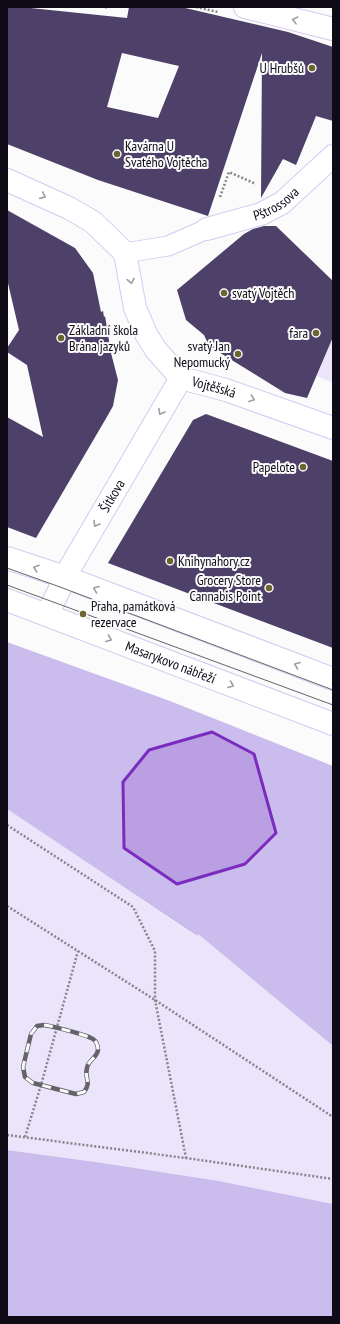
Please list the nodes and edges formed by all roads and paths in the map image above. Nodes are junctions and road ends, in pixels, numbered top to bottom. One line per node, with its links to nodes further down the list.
1 (245, 7): 2 (street, one-way to 1)
2 (333, 29)
3 (333, 156): 7 (street, Pštrossova)
4 (7, 180): 8 (street, one-way to 8)
5 (261, 186): 6 (path)
6 (219, 201)
7 (207, 229): 8 (lane)
8 (125, 253): 9 (street, Vojtěšská, one-way to 9)
9 (181, 378): 10 (street, Vojtěšská, one-way to 10); 12 (street, Šítkova, one-way to 12)
10 (333, 428)
11 (7, 558): 12 (street, one-way to 11)
12 (65, 577): 14 (street, Šítkova); 15 (street, one-way to 12)
13 (7, 600): 14 (street, Masarykovo nábřeží)
14 (47, 615): 16 (street, Masarykovo nábřeží, one-way to 16)
15 (333, 679)
16 (333, 724)
17 (7, 825): 20 (path)
18 (7, 906): 19 (path)
19 (78, 951): 20 (path); 23 (path)
20 (155, 1000): 21 (path); 24 (path)
21 (333, 1118)
22 (7, 1135): 23 (path)
23 (25, 1137): 24 (path)
24 (186, 1158): 25 (path)
25 (333, 1179)

